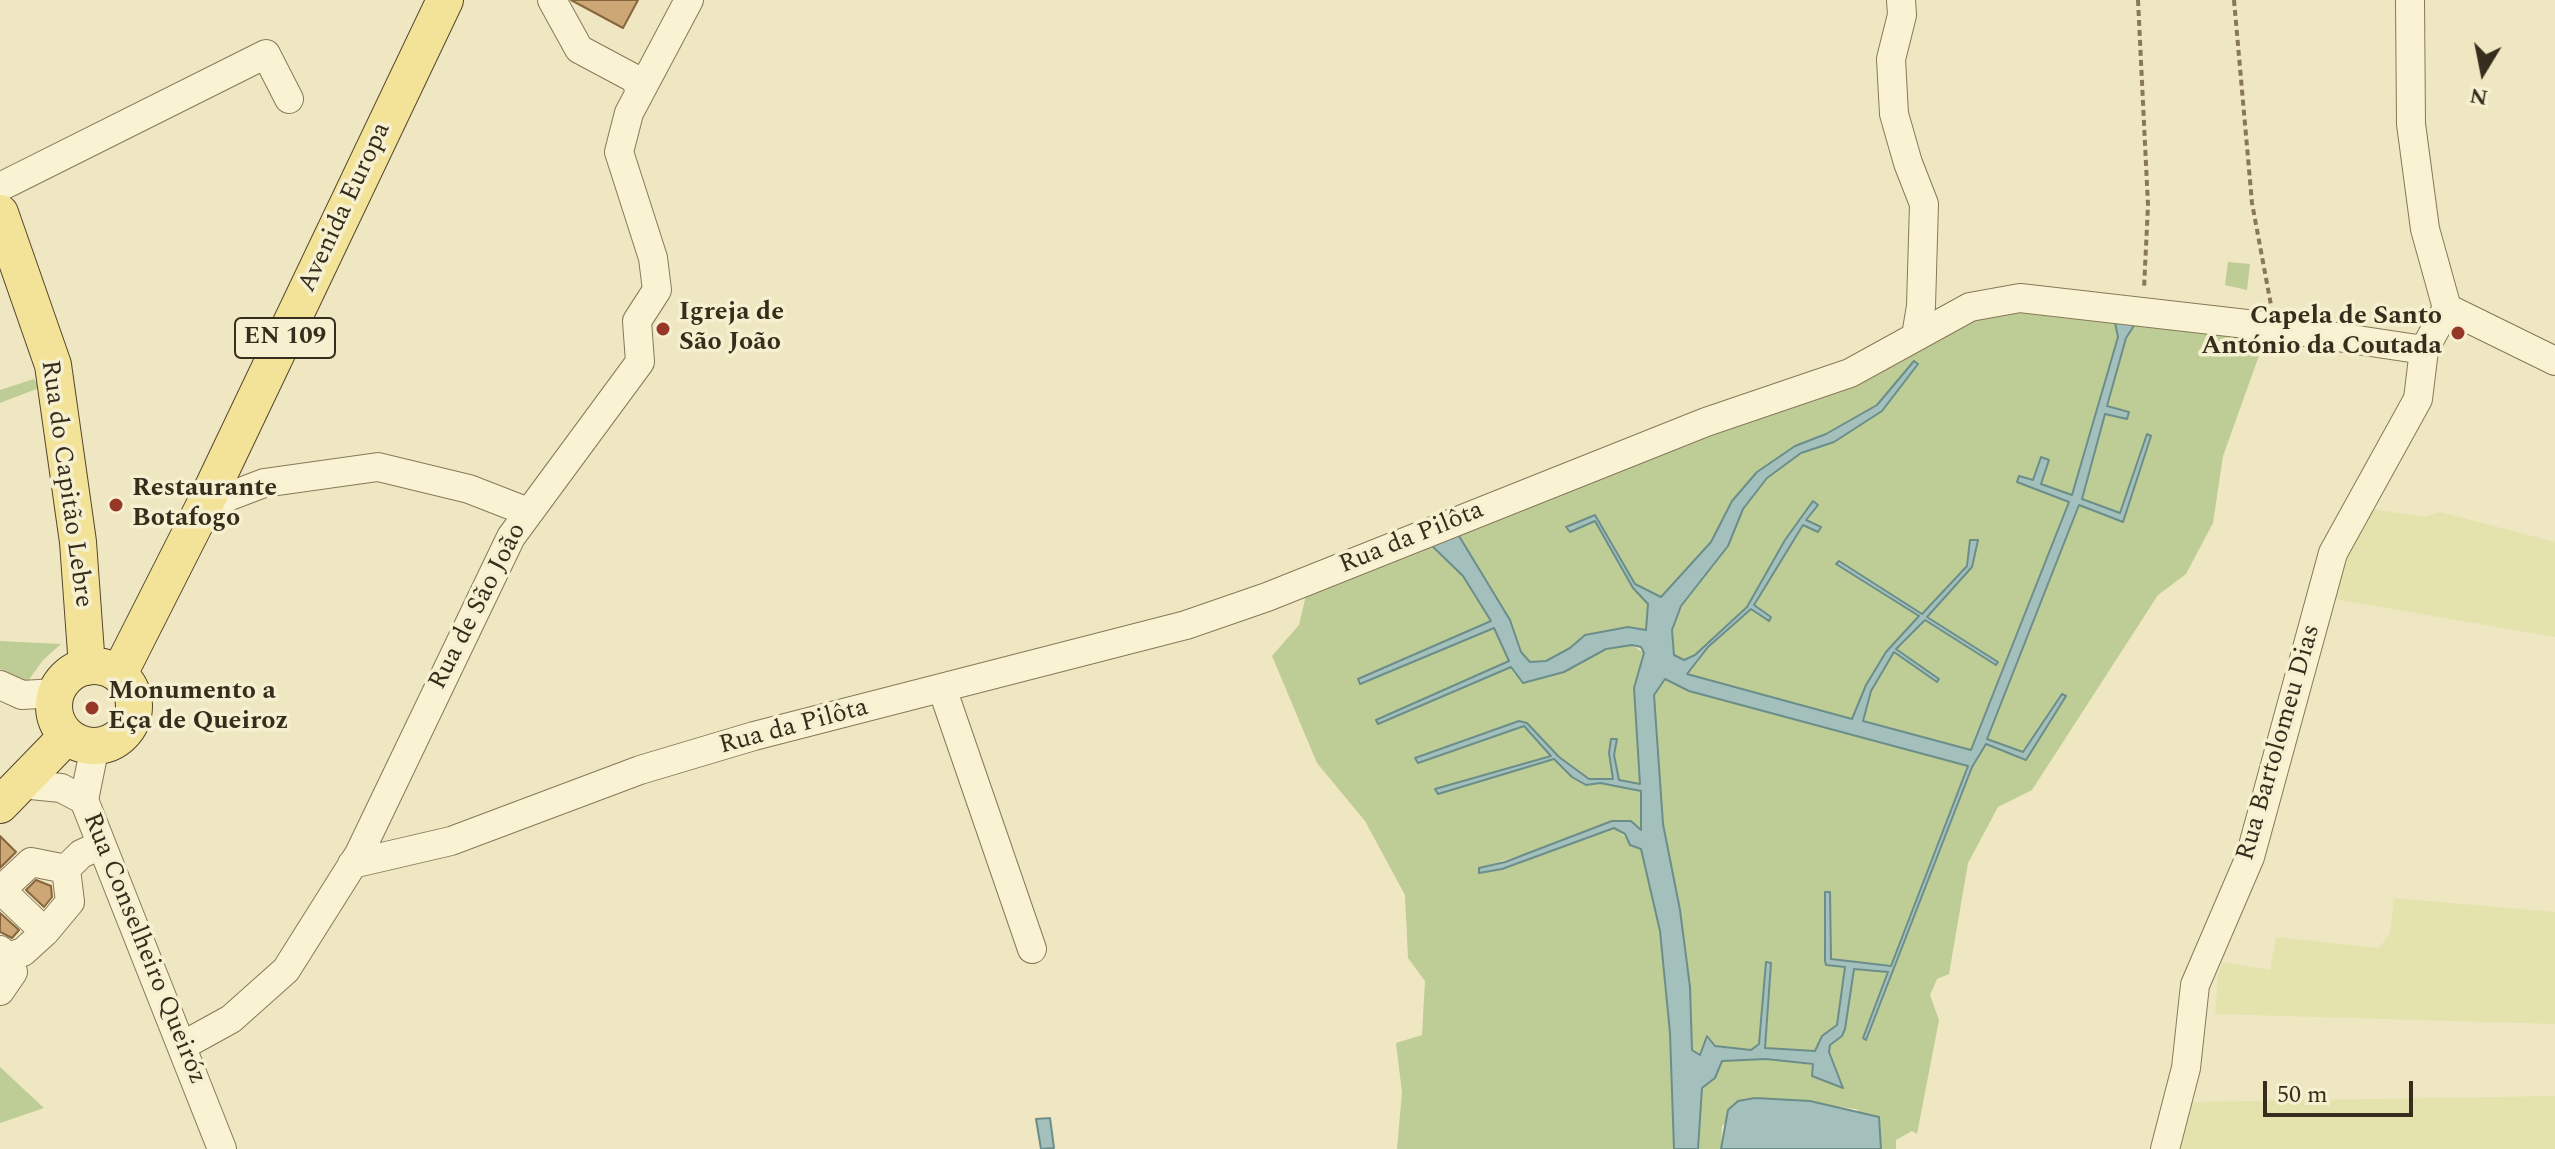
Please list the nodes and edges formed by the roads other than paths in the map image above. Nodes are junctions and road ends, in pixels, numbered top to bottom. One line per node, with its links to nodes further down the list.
1 (445, 0): 16 (main road, Avenida Europa / EN 109)
2 (552, 0): 8 (street)
3 (560, 0): 7 (street)
4 (689, 0): 7 (street, Rua de São João)
5 (1901, 0): 13 (street)
6 (2410, 0): 12 (street)
7 (655, 64): 8 (street, Rua de São João)
8 (639, 92): 17 (street, Rua de São João)
9 (289, 99): 10 (street)
10 (0, 187)
11 (0, 213): 18 (main road, Rua do Capitão Lebre)
12 (2447, 308): 14 (street); 15 (street)
13 (1916, 336): 14 (street, Rua da Pilôta); 20 (street, Rua da Pilôta)
14 (2424, 350): 34 (street, Rua Bartolomeu Dias)
15 (2555, 361)
16 (204, 506): 17 (street); 18 (main road, Avenida Europa / EN 109)
17 (528, 512): 26 (street, Rua de São João)
18 (103, 670): 21 (main road, Avenida Europa / EN 109); 22 (main road)
19 (0, 685): 21 (street)
20 (942, 688): 26 (street, Rua da Pilôta); 29 (street)
21 (56, 693): 22 (main road)
22 (81, 741): 23 (main road); 24 (street, Rua Conselheiro Queiróz)
23 (10, 795): 24 (street)
24 (84, 800): 25 (street, Rua Conselheiro Queiróz)
25 (101, 845): 27 (street); 32 (street, Rua Conselheiro Queiróz)
26 (352, 864): 32 (street, Rua de São João)
27 (66, 869): 28 (street); 28 (street)
28 (45, 932): 30 (street)
29 (1032, 949)
30 (4, 954): 31 (street)
31 (0, 991)
32 (182, 1046): 33 (street, Rua Conselheiro Queiróz)
33 (222, 1149)
34 (2165, 1149)

